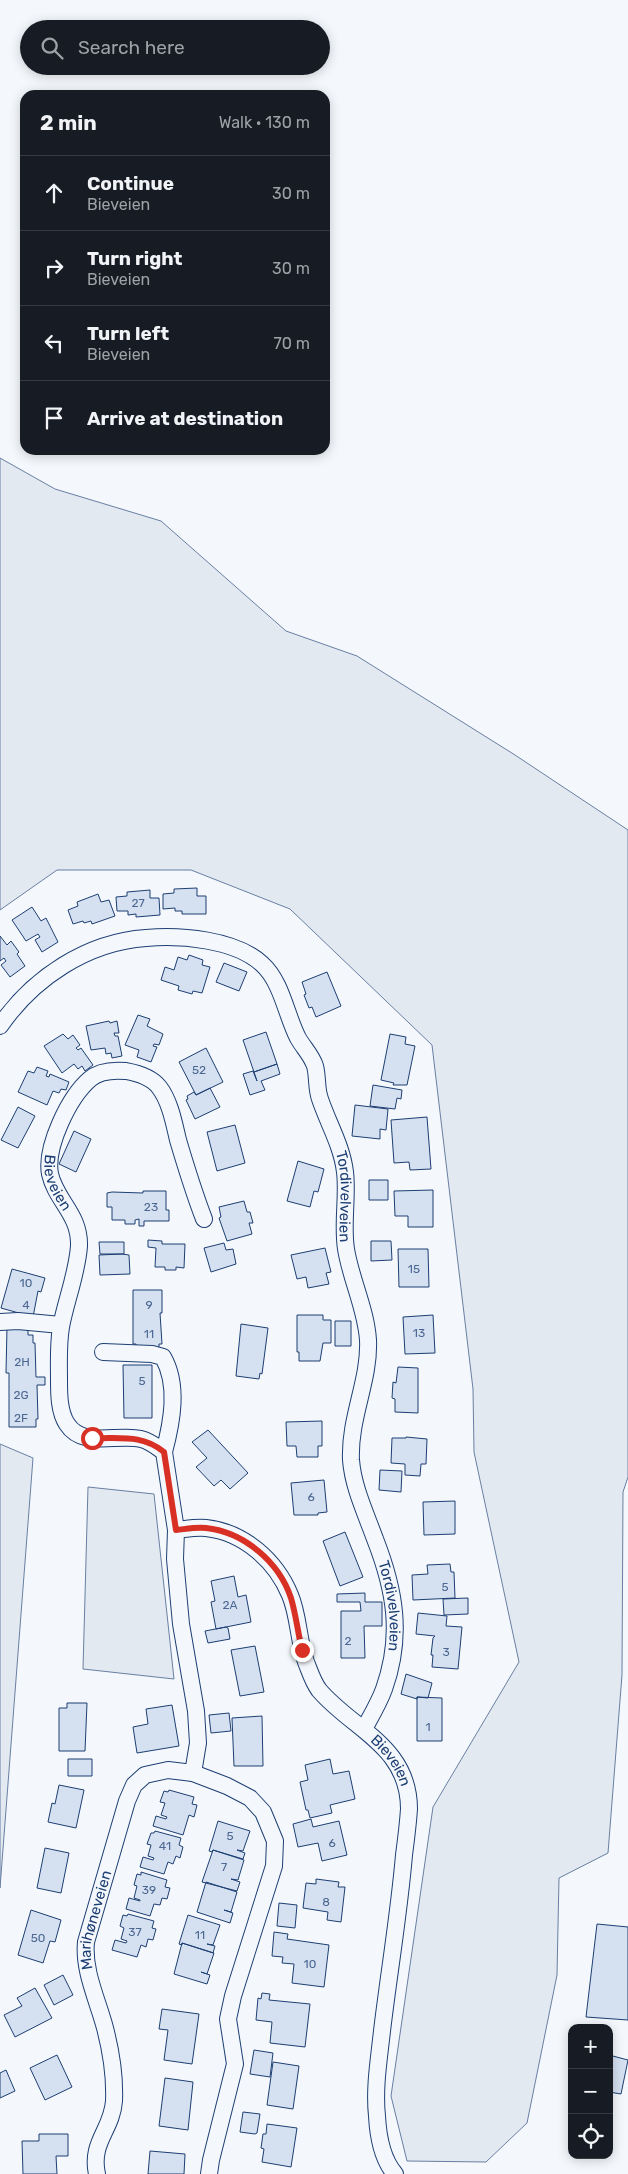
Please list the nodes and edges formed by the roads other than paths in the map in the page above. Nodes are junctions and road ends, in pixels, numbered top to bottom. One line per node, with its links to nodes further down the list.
1 (0, 1026): 8 (street, Tordivelveien)
2 (204, 1219): 4 (street, Bieveien)
3 (0, 1322): 4 (street)
4 (61, 1326): 6 (street, Bieveien)
5 (103, 1352): 6 (street)
6 (164, 1452): 7 (street)
7 (176, 1530): 8 (street, Bieveien); 9 (street)
8 (364, 1729): 12 (street, Bieveien)
9 (193, 1773): 10 (street, Marihøneveien); 11 (street, Marihøneveien)
10 (97, 2174)
11 (210, 2174)
12 (395, 2174)

